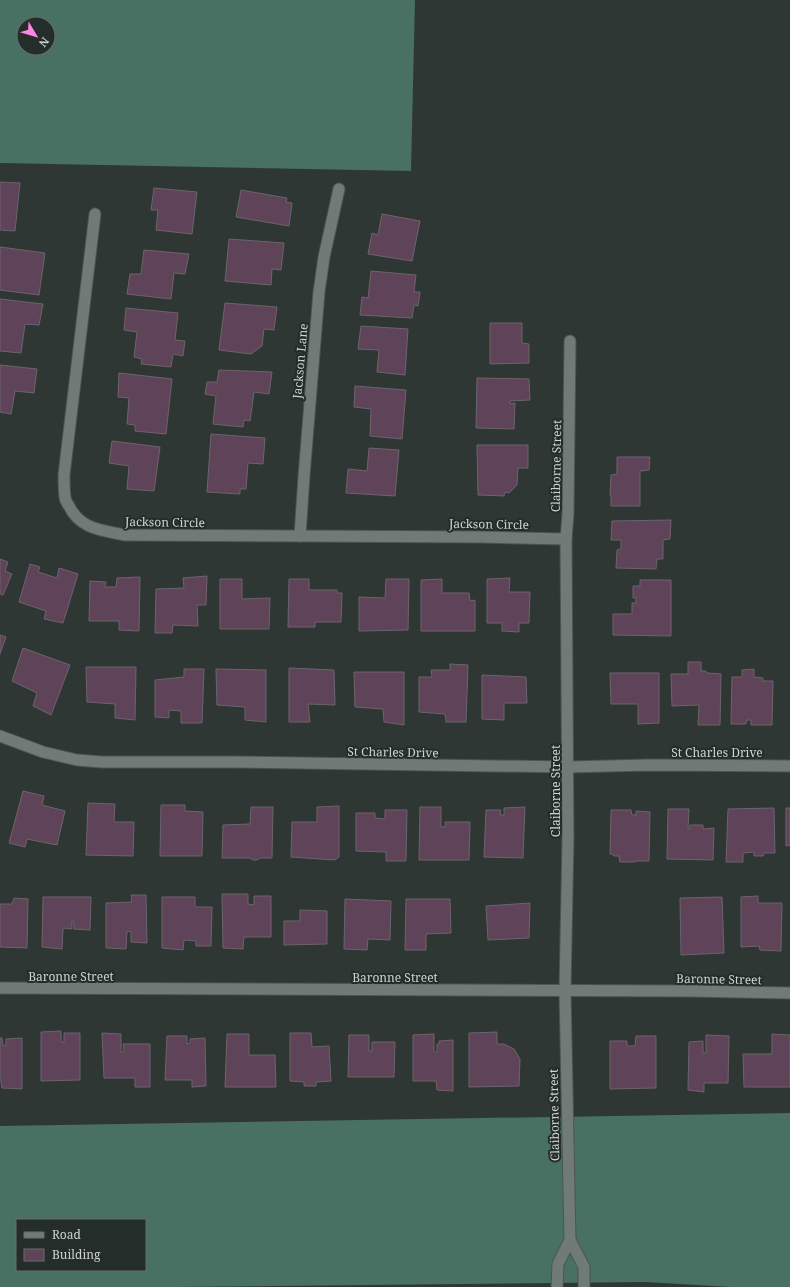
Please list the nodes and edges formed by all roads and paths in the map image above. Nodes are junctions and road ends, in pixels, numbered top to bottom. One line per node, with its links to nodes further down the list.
1 (339, 189): 4 (street, Jackson Lane)
2 (95, 214): 4 (street, Jackson Circle)
3 (570, 342): 5 (street, Claiborne Street)
4 (300, 536): 5 (street, Jackson Circle)
5 (566, 539): 8 (street, Claiborne Street)
6 (0, 736): 8 (street, St Charles Drive)
7 (790, 766): 8 (street, St Charles Drive)
8 (568, 767): 10 (street, Claiborne Street)
9 (0, 988): 10 (street, Baronne Street)
10 (565, 991): 11 (street, Baronne Street); 12 (street, Claiborne Street)
11 (790, 993)
12 (570, 1240): 13 (street, Claiborne Street); 14 (street, Claiborne Street)
13 (557, 1287)
14 (584, 1287)

